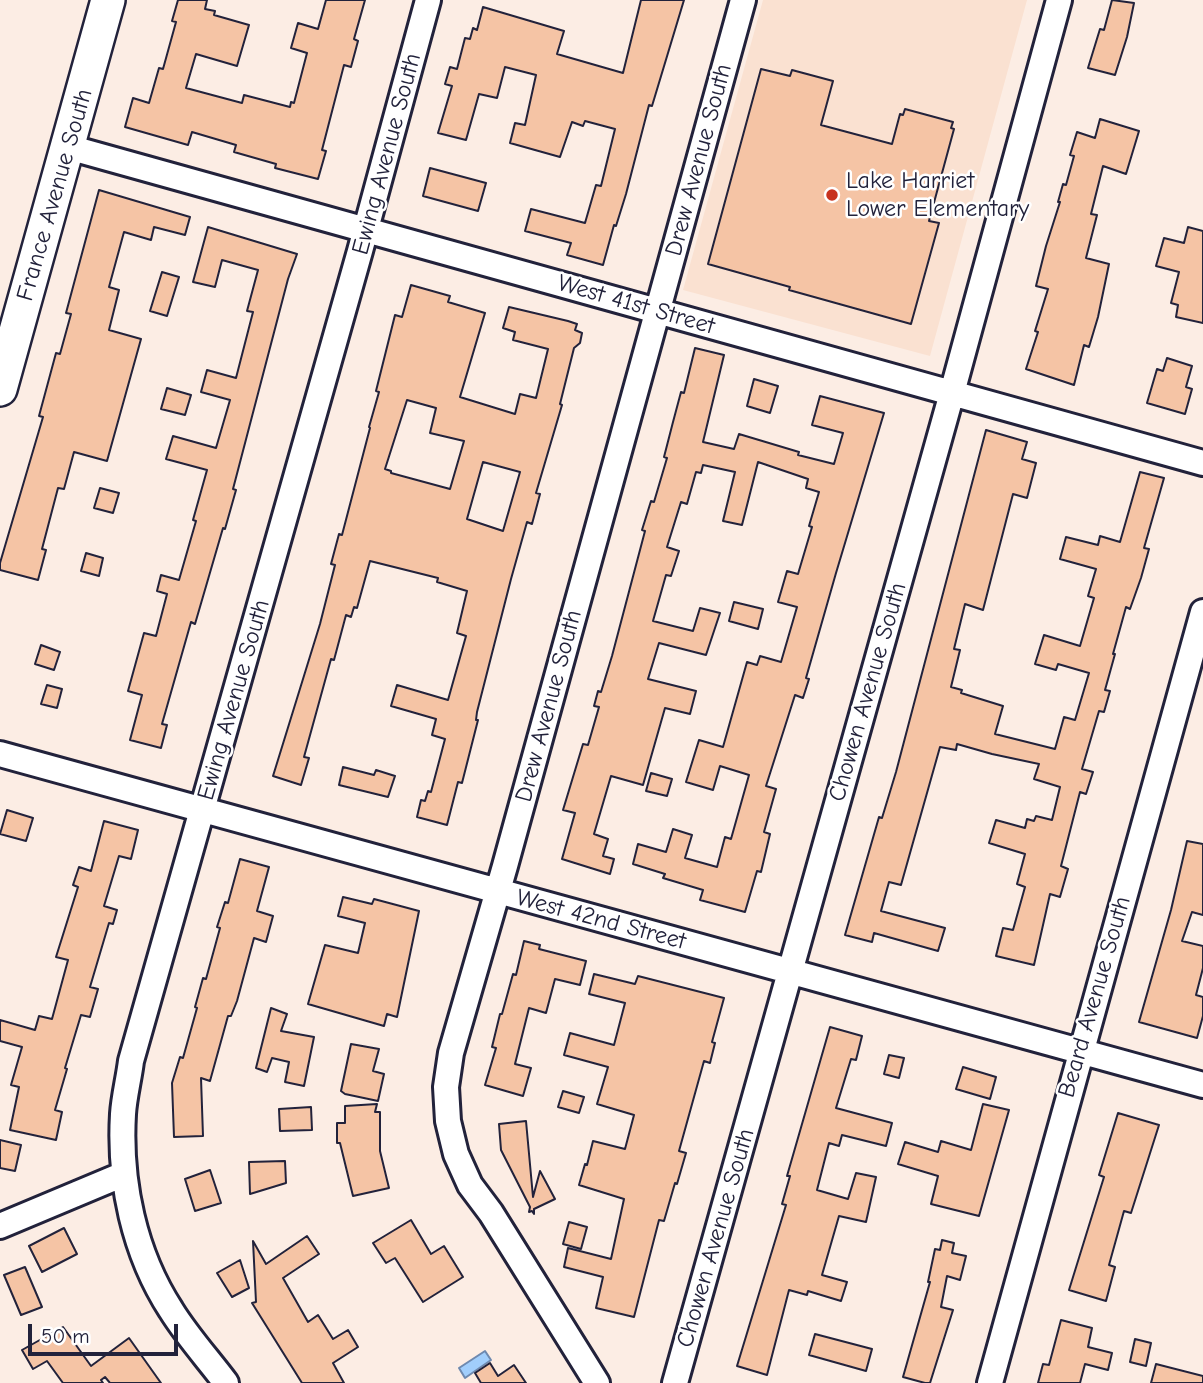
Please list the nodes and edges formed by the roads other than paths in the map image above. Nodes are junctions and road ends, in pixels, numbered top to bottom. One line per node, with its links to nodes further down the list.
1 (108, 0): 5 (main road, France Avenue South)
2 (428, 0): 6 (street, Ewing Avenue South)
3 (743, 0): 7 (street, Drew Avenue South)
4 (1059, 0): 9 (street, Chowen Avenue South)
5 (68, 147): 6 (street, West 41st Street); 8 (main road, France Avenue South)
6 (366, 230): 7 (street, West 41st Street); 13 (street, Ewing Avenue South)
7 (658, 311): 9 (street, West 41st Street); 14 (street, Drew Avenue South)
8 (0, 390)
9 (952, 393): 10 (street, West 41st Street); 15 (street, Chowen Avenue South)
10 (1203, 463)
11 (1203, 612): 16 (street, Beard Avenue South)
12 (0, 754): 13 (street, West 42nd Street)
13 (202, 809): 14 (street, West 42nd Street); 18 (street, Ewing Avenue South)
14 (498, 891): 15 (street, West 42nd Street); 21 (street, Drew Avenue South)
15 (790, 971): 16 (street, West 42nd Street); 22 (street, Chowen Avenue South)
16 (1080, 1052): 17 (street, West 42nd Street); 23 (street, Beard Avenue South)
17 (1203, 1085)
18 (124, 1174): 19 (street); 20 (street, Ewing Avenue South)
19 (0, 1226)
20 (226, 1383)
21 (597, 1383)
22 (675, 1383)
23 (990, 1383)

